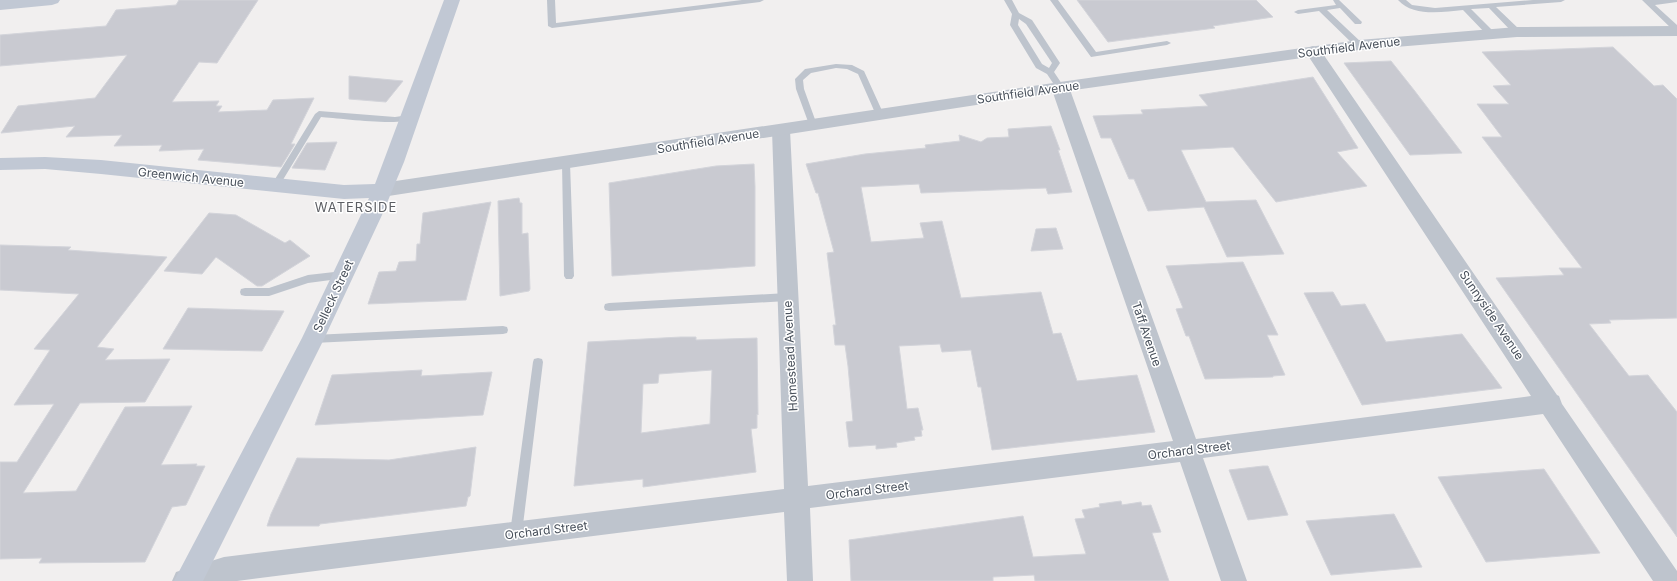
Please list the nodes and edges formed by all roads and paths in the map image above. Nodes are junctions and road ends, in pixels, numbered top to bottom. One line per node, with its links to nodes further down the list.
1 (52, 0): 12 (main road)
2 (452, 0): 28 (main road, Selleck Street)
3 (551, 0): 4 (lane)
4 (760, 0)
5 (1008, 0): 18 (lane)
6 (1054, 0): 23 (lane)
7 (1335, 0): 13 (lane)
8 (1402, 0): 15 (lane)
9 (1561, 0): 14 (lane)
10 (1677, 0): 11 (lane)
11 (1648, 2): 20 (lane)
12 (0, 6)
13 (1341, 6): 16 (lane); 19 (lane)
14 (1491, 6): 15 (lane); 21 (lane)
15 (1465, 8): 22 (lane)
16 (1321, 9): 17 (lane); 24 (lane)
17 (1298, 12)
18 (1016, 14): 26 (lane); 26 (lane)
19 (1358, 22)
20 (1677, 30): 21 (street, Southfield Avenue)
21 (1517, 32): 22 (street, Southfield Avenue)
22 (1491, 34): 24 (street, Southfield Avenue)
23 (1167, 44)
24 (1359, 45): 25 (street, Southfield Avenue)
25 (1314, 51): 26 (street, Southfield Avenue); 43 (street, Sunnyside Avenue)
26 (1055, 80): 27 (street, Southfield Avenue); 44 (street, Taff Avenue)
27 (880, 115): 29 (street, Southfield Avenue); 29 (lane)
28 (408, 118): 33 (lane); 34 (main road, Selleck Street)
29 (813, 125): 30 (street, Southfield Avenue)
30 (781, 130): 31 (street, Southfield Avenue); 38 (street, Homestead Avenue)
31 (566, 163): 34 (street, Southfield Avenue); 36 (lane)
32 (0, 164): 33 (main road, Greenwich Avenue)
33 (275, 186): 34 (main road, Greenwich Avenue)
34 (382, 190): 35 (main road, Selleck Street)
35 (343, 275): 37 (lane); 41 (main road, Selleck Street)
36 (570, 276)
37 (245, 292)
38 (787, 297): 39 (lane); 45 (street, Homestead Avenue)
39 (609, 307)
40 (503, 330): 41 (lane)
41 (313, 339): 47 (main road, Selleck Street)
42 (538, 362): 46 (lane)
43 (1551, 403): 44 (street, Orchard Street); 50 (street, Sunnyside Avenue)
44 (1188, 450): 45 (street, Orchard Street); 49 (street, Taff Avenue)
45 (796, 499): 46 (street, Orchard Street); 48 (street, Homestead Avenue)
46 (516, 533): 47 (street, Orchard Street)
47 (187, 581)
48 (800, 581)
49 (1234, 581)
50 (1668, 581)

